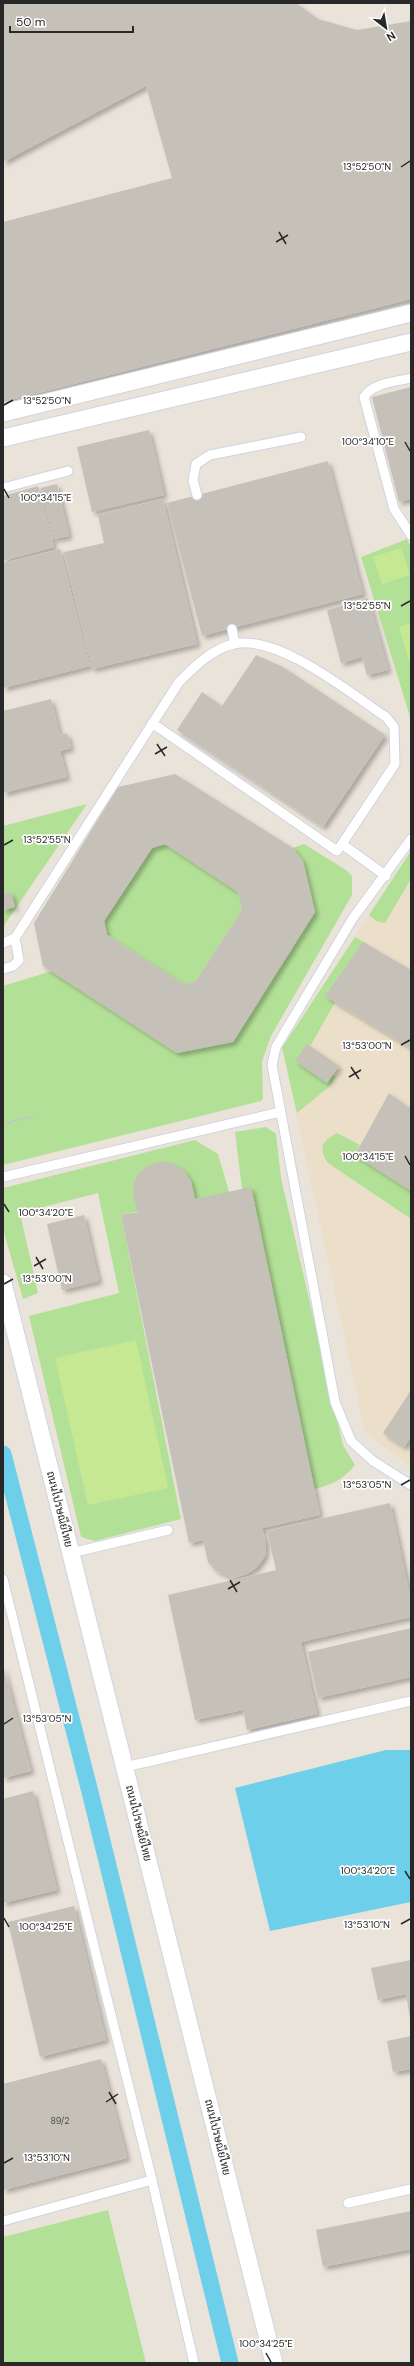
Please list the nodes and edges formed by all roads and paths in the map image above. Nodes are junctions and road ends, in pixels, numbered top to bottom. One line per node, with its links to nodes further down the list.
1 (411, 313): 4 (street)
2 (411, 342): 6 (street)
3 (411, 378): 10 (lane)
4 (3, 413)
5 (301, 437): 9 (lane)
6 (3, 438)
7 (68, 471): 8 (lane)
8 (3, 488)
9 (197, 495)
10 (411, 535)
11 (232, 628): 12 (lane)
12 (235, 644): 13 (lane); 15 (lane)
13 (152, 723): 15 (lane); 17 (lane)
14 (411, 839): 16 (lane)
15 (342, 844): 16 (lane)
16 (386, 876): 20 (lane)
17 (15, 938): 18 (lane); 19 (lane)
18 (3, 943)
19 (3, 969)
20 (280, 1112): 23 (lane); 25 (lane)
21 (33, 1116): 22 (path)
22 (3, 1124)
23 (3, 1177)
24 (3, 1283): 27 (street, ถนนไปรษณีย์ไทย)
25 (411, 1485)
26 (168, 1530): 27 (lane)
27 (71, 1553): 30 (street, ถนนไปรษณีย์ไทย)
28 (3, 1579): 31 (lane)
29 (411, 1701): 30 (lane)
30 (125, 1767): 36 (street, ถนนไปรษณีย์ไทย)
31 (152, 2180): 34 (lane); 35 (lane)
32 (411, 2189): 33 (lane)
33 (348, 2203)
34 (3, 2221)
35 (194, 2363)
36 (274, 2363)

